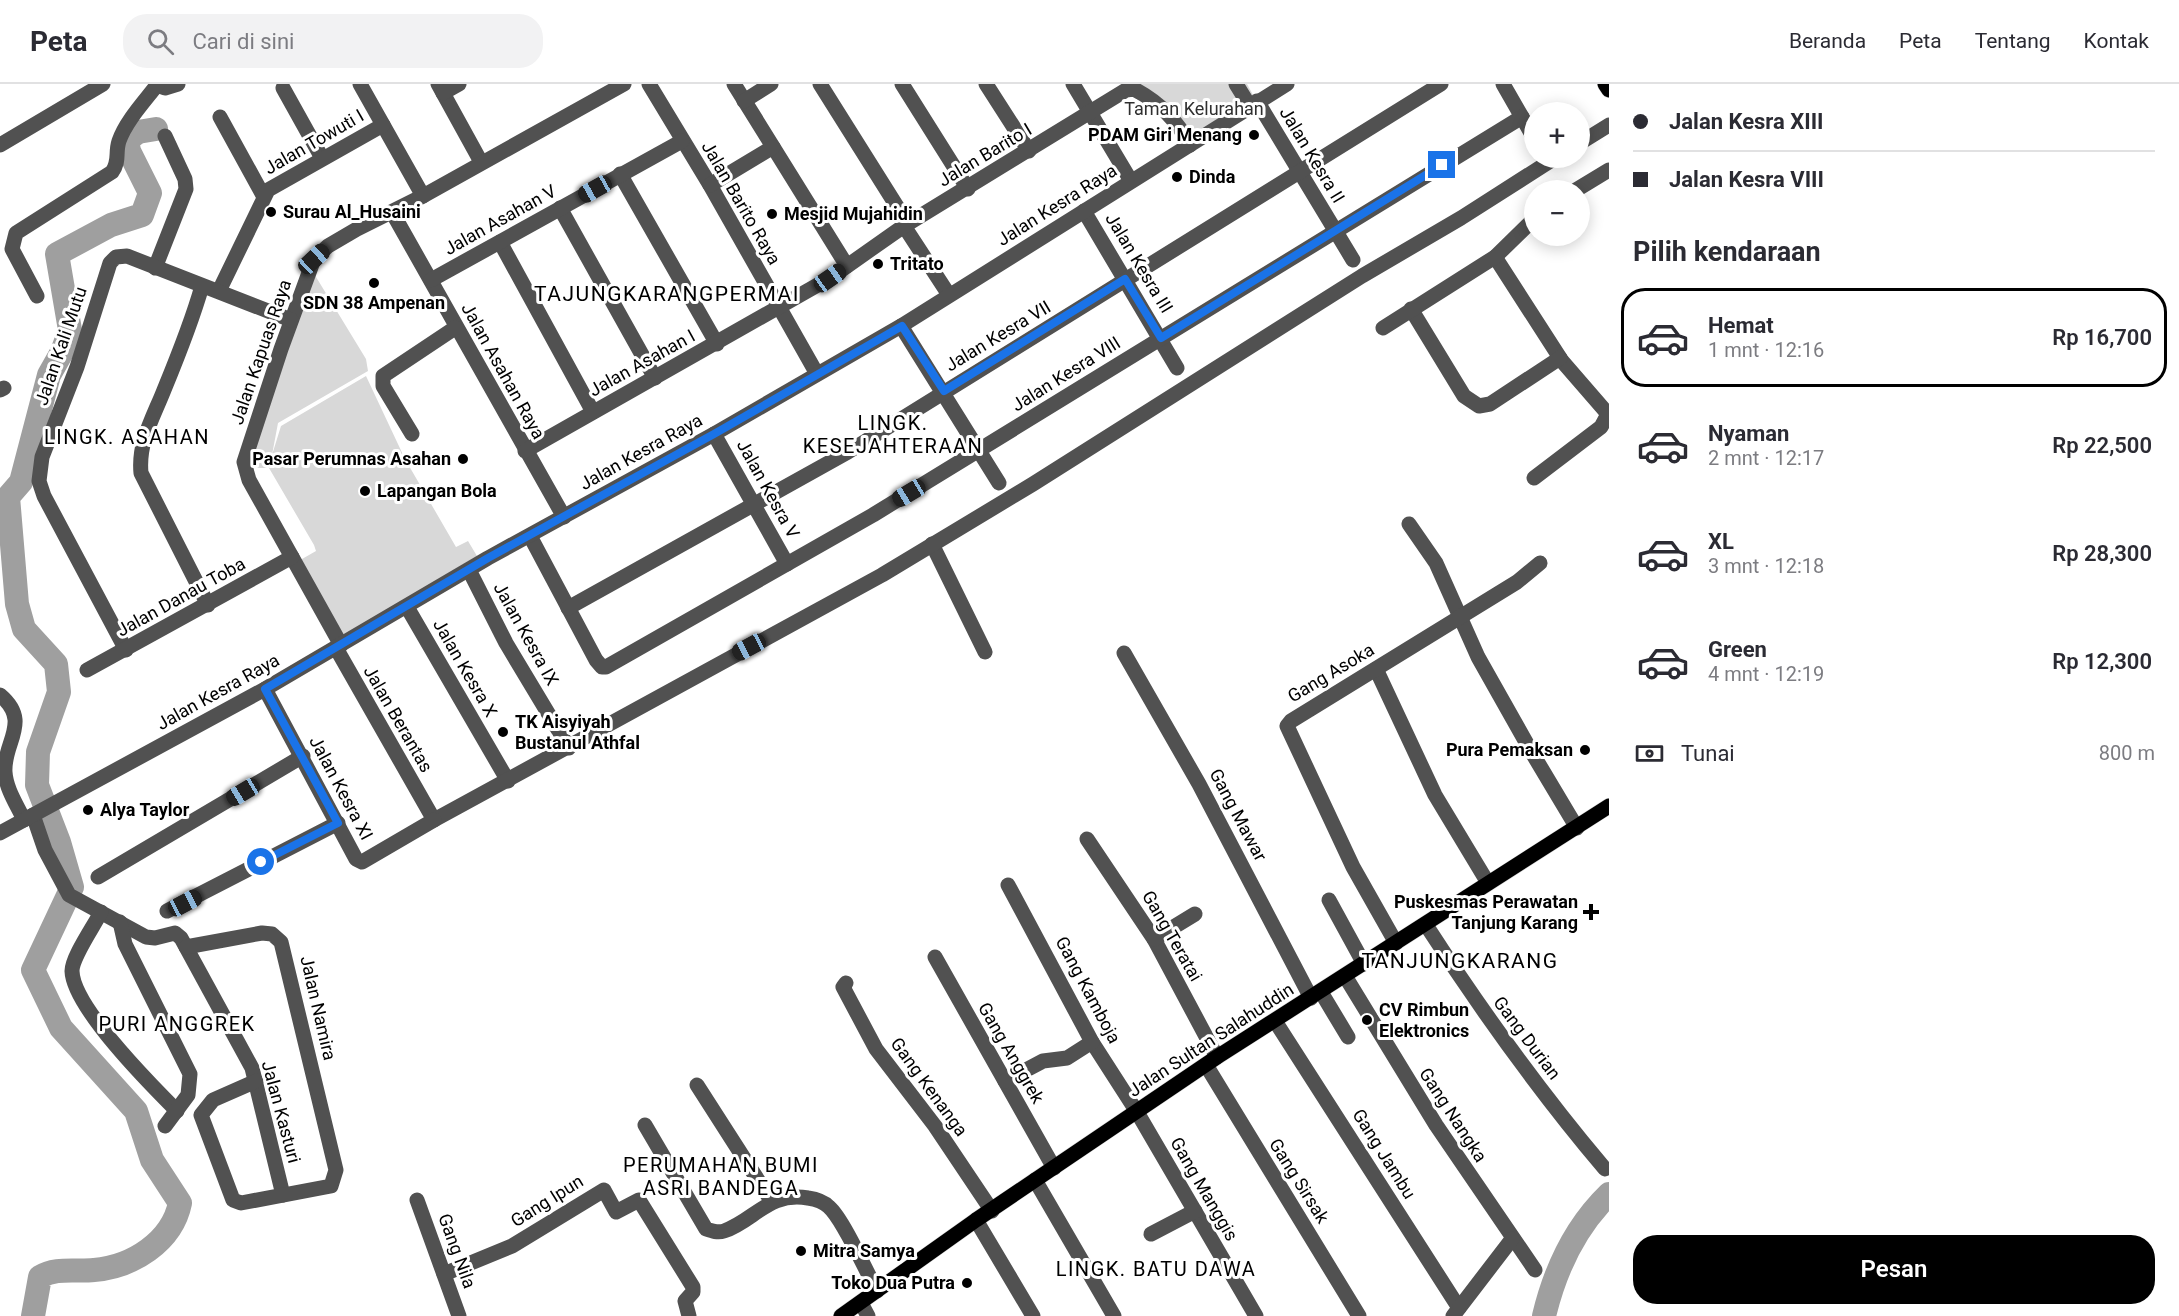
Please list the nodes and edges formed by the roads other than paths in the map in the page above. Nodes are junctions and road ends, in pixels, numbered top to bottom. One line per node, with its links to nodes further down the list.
1 (103, 84): 33 (street)
2 (156, 84): 3 (street); 65 (street)
3 (178, 84)
4 (360, 84): 28 (street)
5 (459, 84): 20 (street)
6 (624, 84): 38 (street, Jalan Kapuas Raya)
7 (649, 84): 32 (street, Jalan Barito Raya)
8 (734, 84): 22 (street)
9 (771, 84): 22 (street)
10 (820, 84): 52 (street)
11 (902, 84): 46 (street)
12 (986, 84): 36 (street)
13 (1073, 84): 24 (street)
14 (1236, 84): 23 (street, Jalan Kesra II)
15 (1287, 84): 23 (street, Jalan Kesra Raya)
16 (1441, 84): 41 (street, Jalan Kesra VII)
17 (1503, 84): 26 (street)
18 (1605, 84): 21 (main road)
19 (283, 88): 37 (street)
20 (440, 89): 38 (street)
21 (1609, 90)
22 (744, 101): 35 (street)
23 (1253, 103): 34 (street, Jalan Kesra Raya); 41 (street, Jalan Kesra II)
24 (1090, 113): 34 (street, Jalan Barito I); 36 (street, Jalan Barito I); 43 (street)
25 (220, 117): 48 (street)
26 (1522, 117): 27 (street); 54 (street, Jalan Kesra VIII)
27 (1524, 120)
28 (383, 125): 37 (street, Jalan Towuti I); 47 (street)
29 (1609, 125): 31 (street)
30 (165, 136): 59 (street)
31 (1590, 137)
32 (682, 141): 42 (street, Jalan Asahan V); 45 (street, Jalan Barito Raya)
33 (0, 145)
34 (1190, 145): 43 (street, Jalan Kesra Raya)
35 (773, 147): 45 (street); 58 (street)
36 (1029, 151): 46 (street, Jalan Barito I)
37 (322, 158): 48 (street, Jalan Towuti I)
38 (481, 162): 47 (street, Jalan Kapuas Raya)
39 (1539, 168): 90 (street)
40 (1609, 170): 44 (street)
41 (1298, 171): 54 (street, Jalan Kesra II); 60 (street, Jalan Kesra VII)
42 (620, 174): 49 (street, Jalan Asahan V); 73 (street)
43 (1131, 181): 50 (street, Jalan Kesra Raya)
44 (1590, 182)
45 (710, 185): 66 (street, Jalan Barito Raya)
46 (968, 189): 52 (street, Jalan Barito I)
47 (423, 196): 51 (street, Jalan Kapuas Raya)
48 (264, 197): 63 (street, Jalan Towuti I)
49 (560, 208): 55 (street, Jalan Asahan V); 77 (street)
50 (1084, 210): 60 (street, Jalan Kesra III); 64 (street, Jalan Kesra Raya)
51 (392, 212): 61 (street, Jalan Asahan Raya); 68 (street, Jalan Kapuas Raya)
52 (906, 225): 58 (street, Jalan Barito I); 64 (street)
53 (1524, 229): 56 (street)
54 (1335, 231): 57 (street, Jalan Kesra II); 72 (street, Jalan Kesra VIII)
55 (500, 242): 61 (street, Jalan Asahan V); 79 (street)
56 (1495, 257): 67 (street); 74 (street)
57 (1353, 260)
58 (847, 266): 66 (street, Jalan Barito I)
59 (156, 268): 62 (street, Jalan Kali Mutu); 100 (street, Jalan Kali Mutu)
60 (1125, 279): 72 (street, Jalan Kesra III); 78 (street, Jalan Kesra VII)
61 (431, 280): 70 (street, Jalan Asahan Raya)
62 (202, 286): 63 (street, Jalan Kali Mutu); 95 (street)
63 (219, 291): 68 (street, Jalan Kali Mutu)
64 (949, 295): 69 (street, Jalan Kesra Raya)
65 (37, 296)
66 (779, 309): 73 (street, Jalan Asahan I); 76 (street, Jalan Barito Raya)
67 (1411, 309): 71 (street); 74 (street)
68 (291, 320): 91 (street, Jalan Kapuas Raya)
69 (902, 326): 76 (street, Jalan Kesra Raya); 78 (street)
70 (455, 328): 80 (street); 83 (street, Jalan Asahan Raya)
71 (1383, 328)
72 (1161, 338): 75 (street, Jalan Kesra III); 82 (street, Jalan Kesra VIII)
73 (717, 344): 77 (street, Jalan Asahan I)
74 (1560, 358): 84 (street)
75 (1177, 368)
76 (817, 374): 81 (street, Jalan Kesra Raya)
77 (655, 378): 79 (street, Jalan Asahan I)
78 (944, 391): 82 (street); 86 (street, Jalan Kesra VII)
79 (593, 412): 83 (street, Jalan Asahan I)
80 (412, 434)
81 (714, 434): 86 (street, Jalan Kesra V); 87 (street, Jalan Kesra Raya)
82 (980, 450): 85 (street); 93 (street, Jalan Kesra VIII)
83 (525, 451): 87 (street, Jalan Asahan Raya)
84 (1533, 478)
85 (999, 483)
86 (754, 506): 93 (street, Jalan Kesra V); 97 (street, Jalan Kesra VII)
87 (564, 518): 89 (street, Jalan Kesra Raya)
88 (1409, 524): 98 (street)
89 (530, 536): 94 (street, Jalan Kesra Raya); 97 (street)
90 (932, 544): 101 (street); 107 (street)
91 (292, 557): 95 (street, Jalan Danau Toba); 99 (street, Jalan Kapuas Raya)
92 (1540, 563): 98 (street, Gang Asoka)
93 (787, 564): 97 (street, Jalan Kesra VIII)
94 (469, 570): 96 (street, Jalan Kesra Raya); 107 (street, Jalan Kesra IX)
95 (208, 605): 100 (street, Jalan Danau Toba)
96 (407, 607): 99 (street, Jalan Kesra Raya); 109 (street, Jalan Kesra X)
97 (568, 608)
98 (1459, 618): 103 (street, Gang Asoka); 114 (street)
99 (338, 646): 105 (street, Jalan Kesra Raya); 111 (street, Jalan Berantas)
100 (126, 650): 104 (street, Jalan Danau Toba)
101 (985, 652)
102 (1124, 653): 133 (street, Gang Mawar)
103 (1376, 669): 118 (street); 127 (street, Gang Asoka)
104 (87, 670)
105 (265, 689): 108 (street, Jalan Kesra XI); 112 (street, Jalan Kesra Raya)
106 (0, 695): 112 (street)
107 (569, 748): 109 (street)
108 (303, 756): 113 (street, Jalan Kesra XI); 117 (street)
109 (508, 781): 111 (street)
110 (1609, 806): 114 (main road, Jalan Sultan Salahuddin)
111 (430, 814): 113 (street, Jalan Kesra XI)
112 (33, 815): 115 (street, Jalan Kesra Raya); 122 (street)
113 (338, 823): 121 (street)
114 (1577, 828): 118 (main road, Jalan Sultan Salahuddin)
115 (0, 833)
116 (1088, 839): 126 (street, Gang Teratai)
117 (98, 877)
118 (1488, 883): 125 (main road, Jalan Sultan Salahuddin)
119 (1008, 885): 136 (street, Gang Kamboja)
120 (1329, 900): 130 (street)
121 (167, 911)
122 (100, 912): 124 (street); 141 (street)
123 (1195, 914): 126 (street)
124 (120, 922): 128 (street); 141 (street)
125 (1426, 925): 127 (main road, Jalan Sultan Salahuddin); 146 (street, Gang Durian)
126 (1154, 939): 137 (street, Gang Teratai)
127 (1396, 943): 130 (main road, Jalan Sultan Salahuddin)
128 (186, 947): 138 (street, Jalan Kasturi); 148 (street, Jalan Namira)
129 (935, 957): 139 (street, Gang Anggrek)
130 (1364, 964): 131 (main road, Jalan Sultan Salahuddin)
131 (1345, 976): 133 (main road, Jalan Sultan Salahuddin); 155 (street, Gang Nangka)
132 (846, 983): 151 (street, Gang Kenanga)
133 (1316, 995): 134 (main road, Jalan Sultan Salahuddin); 135 (street, Gang Mawar)
134 (1275, 1021): 137 (main road, Jalan Sultan Salahuddin); 160 (street, Gang Jambu)
135 (1348, 1037)
136 (1092, 1042): 139 (street); 142 (street, Gang Kamboja)
137 (1211, 1061): 142 (main road, Jalan Sultan Salahuddin); 167 (street, Gang Sirsak)
138 (256, 1081): 148 (street, Jalan Kasturi); 148 (street)
139 (1005, 1081): 145 (street, Gang Anggrek)
140 (697, 1085): 150 (street)
141 (177, 1111): 144 (street)
142 (1137, 1112): 145 (main road, Jalan Sultan Salahuddin); 152 (street, Gang Manggis)
143 (645, 1125): 150 (street)
144 (165, 1126)
145 (1054, 1168): 147 (main road, Jalan Sultan Salahuddin)
146 (1605, 1169)
147 (1035, 1180): 151 (main road, Jalan Sultan Salahuddin); 165 (street)
148 (283, 1195)
149 (417, 1200): 157 (street, Gang Nila)
150 (772, 1202): 158 (street)
151 (992, 1210): 153 (main road, Jalan Sultan Salahuddin)
152 (1195, 1211): 154 (street); 166 (street, Gang Manggis)
153 (976, 1220): 158 (main road, Jalan Sultan Salahuddin); 164 (street)
154 (1150, 1234)
155 (1512, 1239): 156 (street, Gang Nangka); 160 (street)
156 (1534, 1270)
157 (444, 1274): 161 (street, Gang Nila); 162 (street, Gang Ipun)
158 (877, 1291): 159 (main road, Jalan Sultan Salahuddin)
159 (865, 1309): 163 (main road, Jalan Sultan Salahuddin)
160 (1456, 1312)
161 (459, 1316)
162 (689, 1316)
163 (841, 1316)
164 (1033, 1316)
165 (1114, 1316)
166 (1256, 1316)
167 (1359, 1316)

